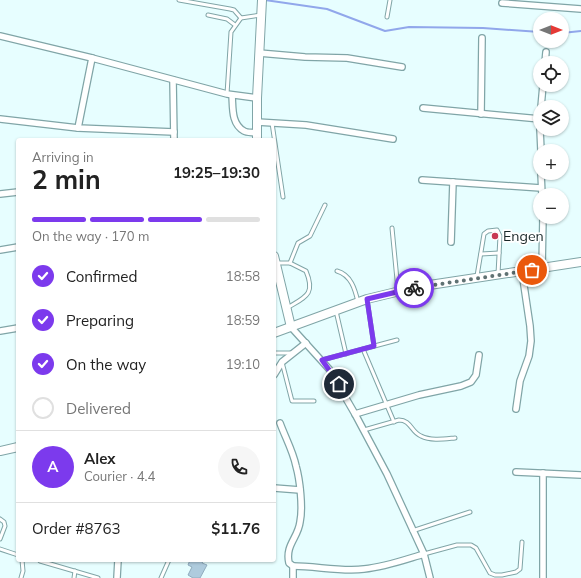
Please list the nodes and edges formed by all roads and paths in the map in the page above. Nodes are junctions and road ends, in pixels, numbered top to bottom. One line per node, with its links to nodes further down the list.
1 (179, 0): 9 (lane)
2 (262, 0): 6 (main road)
3 (390, 0): 8 (lane)
4 (502, 3): 5 (street)
5 (581, 9)
6 (261, 12): 9 (lane); 14 (main road)
7 (208, 15): 10 (lane)
8 (387, 17)
9 (241, 18): 10 (lane)
10 (235, 25): 19 (lane)
11 (0, 36): 16 (street)
12 (482, 38): 22 (street)
13 (546, 52): 15 (street)
14 (259, 53): 17 (street); 20 (main road)
15 (546, 56)
16 (92, 58): 18 (street); 27 (street)
17 (402, 67)
18 (173, 80): 19 (street); 28 (street)
19 (229, 95): 20 (street); 29 (street)
20 (257, 98): 25 (main road)
21 (423, 108): 22 (street)
22 (481, 114): 23 (street)
23 (533, 118)
24 (0, 119): 27 (street)
25 (257, 122): 26 (street); 29 (main road)
26 (272, 123): 31 (lane); 32 (street)
27 (78, 128): 28 (street)
28 (174, 132): 30 (street)
29 (257, 136)
30 (174, 138)
31 (274, 138)
32 (393, 139)
33 (276, 150): 40 (lane)
34 (422, 180): 36 (street)
35 (541, 180): 37 (street)
36 (452, 182): 37 (street); 44 (street)
37 (541, 188)
38 (16, 192): 39 (street)
39 (0, 194)
40 (283, 197)
41 (325, 205): 51 (lane)
42 (543, 224): 53 (street)
43 (392, 228): 58 (lane)
44 (451, 242)
45 (16, 247): 46 (street)
46 (0, 250)
47 (499, 253): 48 (lane); 48 (lane); 56 (lane)
48 (481, 254): 57 (lane)
49 (276, 261): 51 (lane)
50 (581, 262): 53 (main road)
51 (290, 263): 61 (lane)
52 (276, 268): 61 (main road)
53 (542, 268): 55 (main road)
54 (337, 271): 60 (lane)
55 (522, 272): 56 (main road); 80 (street)
56 (498, 275): 57 (main road)
57 (477, 278): 58 (main road)
58 (398, 292): 59 (main road)
59 (367, 299): 60 (main road); 69 (lane)
60 (358, 303): 62 (main road)
61 (287, 308): 63 (main road)
62 (336, 311): 63 (main road); 73 (lane)
63 (291, 326): 66 (main road); 68 (street)
64 (16, 328): 65 (street)
65 (0, 332)
66 (276, 333)
67 (397, 340): 69 (lane)
68 (306, 343): 72 (street); 75 (street)
69 (374, 346): 70 (lane)
70 (363, 349): 73 (lane); 79 (lane)
71 (276, 353): 72 (lane)
72 (293, 353): 76 (street)
73 (346, 354): 75 (lane)
74 (479, 355): 79 (street)
75 (322, 360): 81 (street)
76 (282, 362): 77 (street); 78 (lane)
77 (276, 372)
78 (314, 401)
79 (387, 405): 81 (street); 83 (lane)
80 (516, 409)
81 (355, 414): 84 (street)
82 (280, 422): 92 (street)
83 (394, 422): 84 (lane); 85 (lane)
84 (364, 430): 95 (street)
85 (455, 438)
86 (16, 447): 87 (main road)
87 (0, 451)
88 (516, 472): 89 (street)
89 (543, 474): 90 (street); 114 (street)
90 (581, 475)
91 (276, 488): 92 (street)
92 (300, 490): 105 (street)
93 (470, 512): 95 (lane)
94 (0, 519): 96 (lane)
95 (412, 531): 100 (street)
96 (0, 540)
97 (522, 542): 100 (lane)
98 (0, 549): 99 (lane)
99 (16, 554)
100 (424, 554): 105 (street); 113 (street)
101 (22, 562): 107 (lane)
102 (44, 562): 106 (lane)
103 (118, 562): 110 (street)
104 (168, 562): 111 (lane)
105 (293, 566): 112 (street)
106 (76, 571): 108 (lane); 109 (lane)
107 (21, 578)
108 (74, 578)
109 (98, 578)
110 (117, 578)
111 (161, 578)
112 (293, 578)
113 (430, 578)
114 (543, 578)

